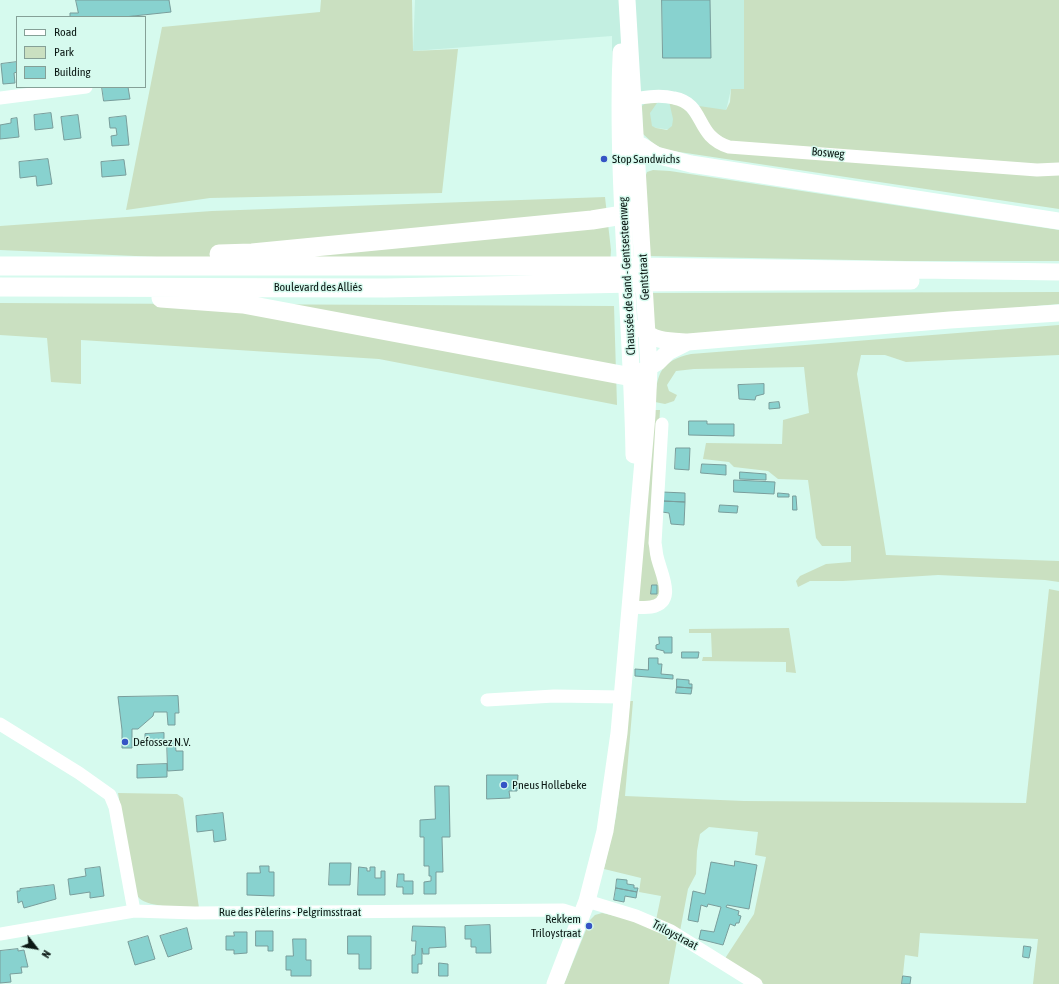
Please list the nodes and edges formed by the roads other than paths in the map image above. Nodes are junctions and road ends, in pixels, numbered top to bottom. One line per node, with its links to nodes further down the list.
1 (627, 4): 4 (main road, Chaussée de Gand - Gentsesteenweg)
2 (78, 88): 3 (street)
3 (0, 98)
4 (626, 99): 5 (main road, Gentstraat); 8 (street, Bosweg); 9 (main road, Chaussée de Gand - Gentsesteenweg)
5 (637, 146): 6 (main road); 7 (main road, Gentstraat)
6 (691, 164): 7 (main road); 10 (main road)
7 (637, 168): 9 (main road); 11 (main road, Gentstraat)
8 (1059, 169)
9 (623, 186): 11 (main road, Chaussée de Gand - Gentsesteenweg)
10 (1059, 221)
11 (630, 223): 13 (highway); 15 (main road, Chaussée de Gand - Gentsesteenweg); 20 (main road, Gentstraat)
12 (0, 266): 13 (highway, Boulevard des Alliés)
13 (117, 266): 15 (highway, Boulevard des Alliés)
14 (1059, 272): 15 (main road)
15 (632, 280): 16 (main road); 18 (highway, Boulevard des Alliés); 20 (main road, Chaussée de Gand - Gentsesteenweg)
16 (1059, 283)
17 (0, 287): 18 (highway, Boulevard des Alliés)
18 (101, 287): 23 (highway)
19 (1059, 313): 21 (main road)
20 (640, 326): 21 (main road); 22 (main road, Gentstraat); 23 (main road, Chaussée de Gand - Gentsesteenweg)
21 (688, 342): 22 (main road)
22 (649, 368): 23 (main road); 25 (main road, Gentstraat)
23 (632, 377): 25 (main road, Chaussée de Gand - Gentsesteenweg)
24 (662, 424): 26 (street)
25 (635, 545): 26 (main road)
26 (629, 607): 27 (main road)
27 (622, 697): 28 (street); 30 (main road)
28 (487, 700)
29 (0, 724): 31 (street)
30 (584, 908): 31 (street, Rue des Pèlerins - Pelgrimsstraat); 33 (main road); 34 (street, Triloystraat)
31 (134, 911): 32 (street, Rue des Pèlerins - Pelgrimsstraat)
32 (0, 934)
33 (554, 984)
34 (756, 984)

